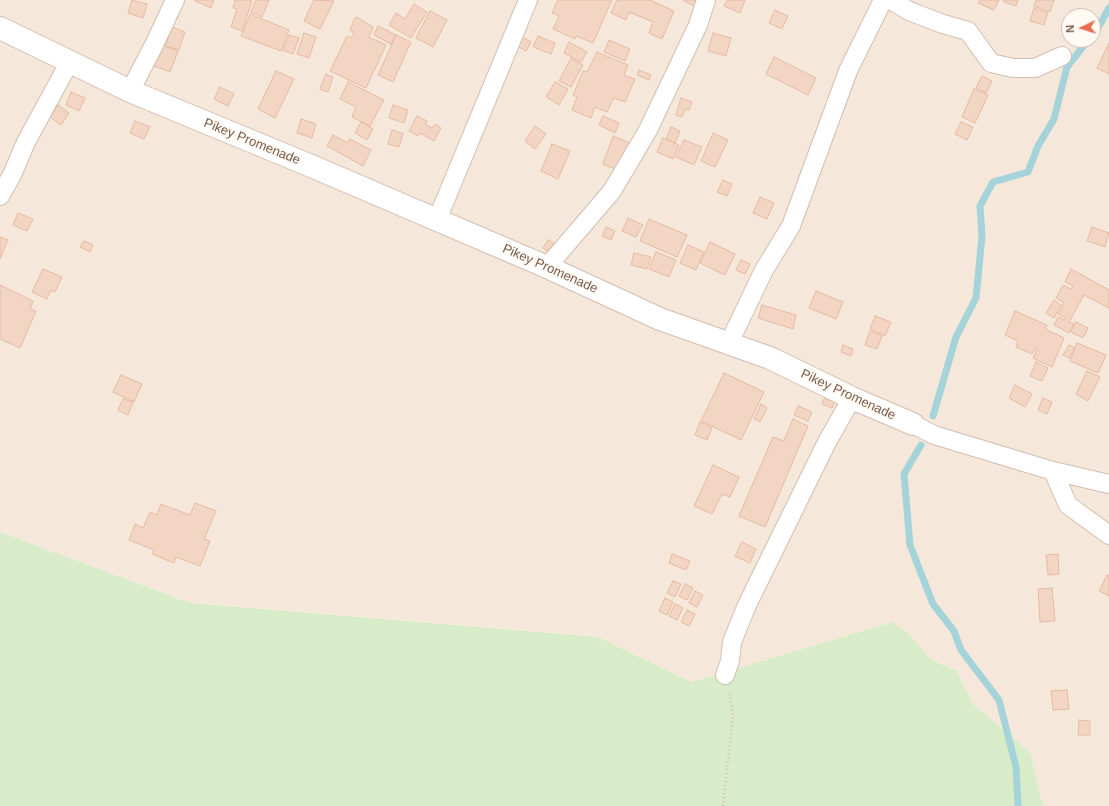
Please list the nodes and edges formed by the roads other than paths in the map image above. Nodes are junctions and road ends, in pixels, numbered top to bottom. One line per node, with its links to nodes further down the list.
1 (175, 0): 9 (street)
2 (528, 0): 11 (street)
3 (706, 0): 12 (street)
4 (883, 0): 13 (street)
5 (891, 0): 7 (street)
6 (0, 28): 8 (street, Pikey Promenade)
7 (1062, 56)
8 (69, 63): 9 (street, Pikey Promenade); 10 (street)
9 (130, 91): 11 (street, Pikey Promenade)
10 (0, 196)
11 (436, 220): 12 (street, Pikey Promenade)
12 (547, 267): 13 (street, Pikey Promenade)
13 (729, 343): 14 (street, Pikey Promenade)
14 (852, 398): 15 (street, Pikey Promenade); 19 (street)
15 (913, 424): 16 (street, Pikey Promenade)
16 (1053, 471): 17 (street, Pikey Promenade); 18 (street)
17 (1109, 484)
18 (1109, 535)
19 (725, 675)

